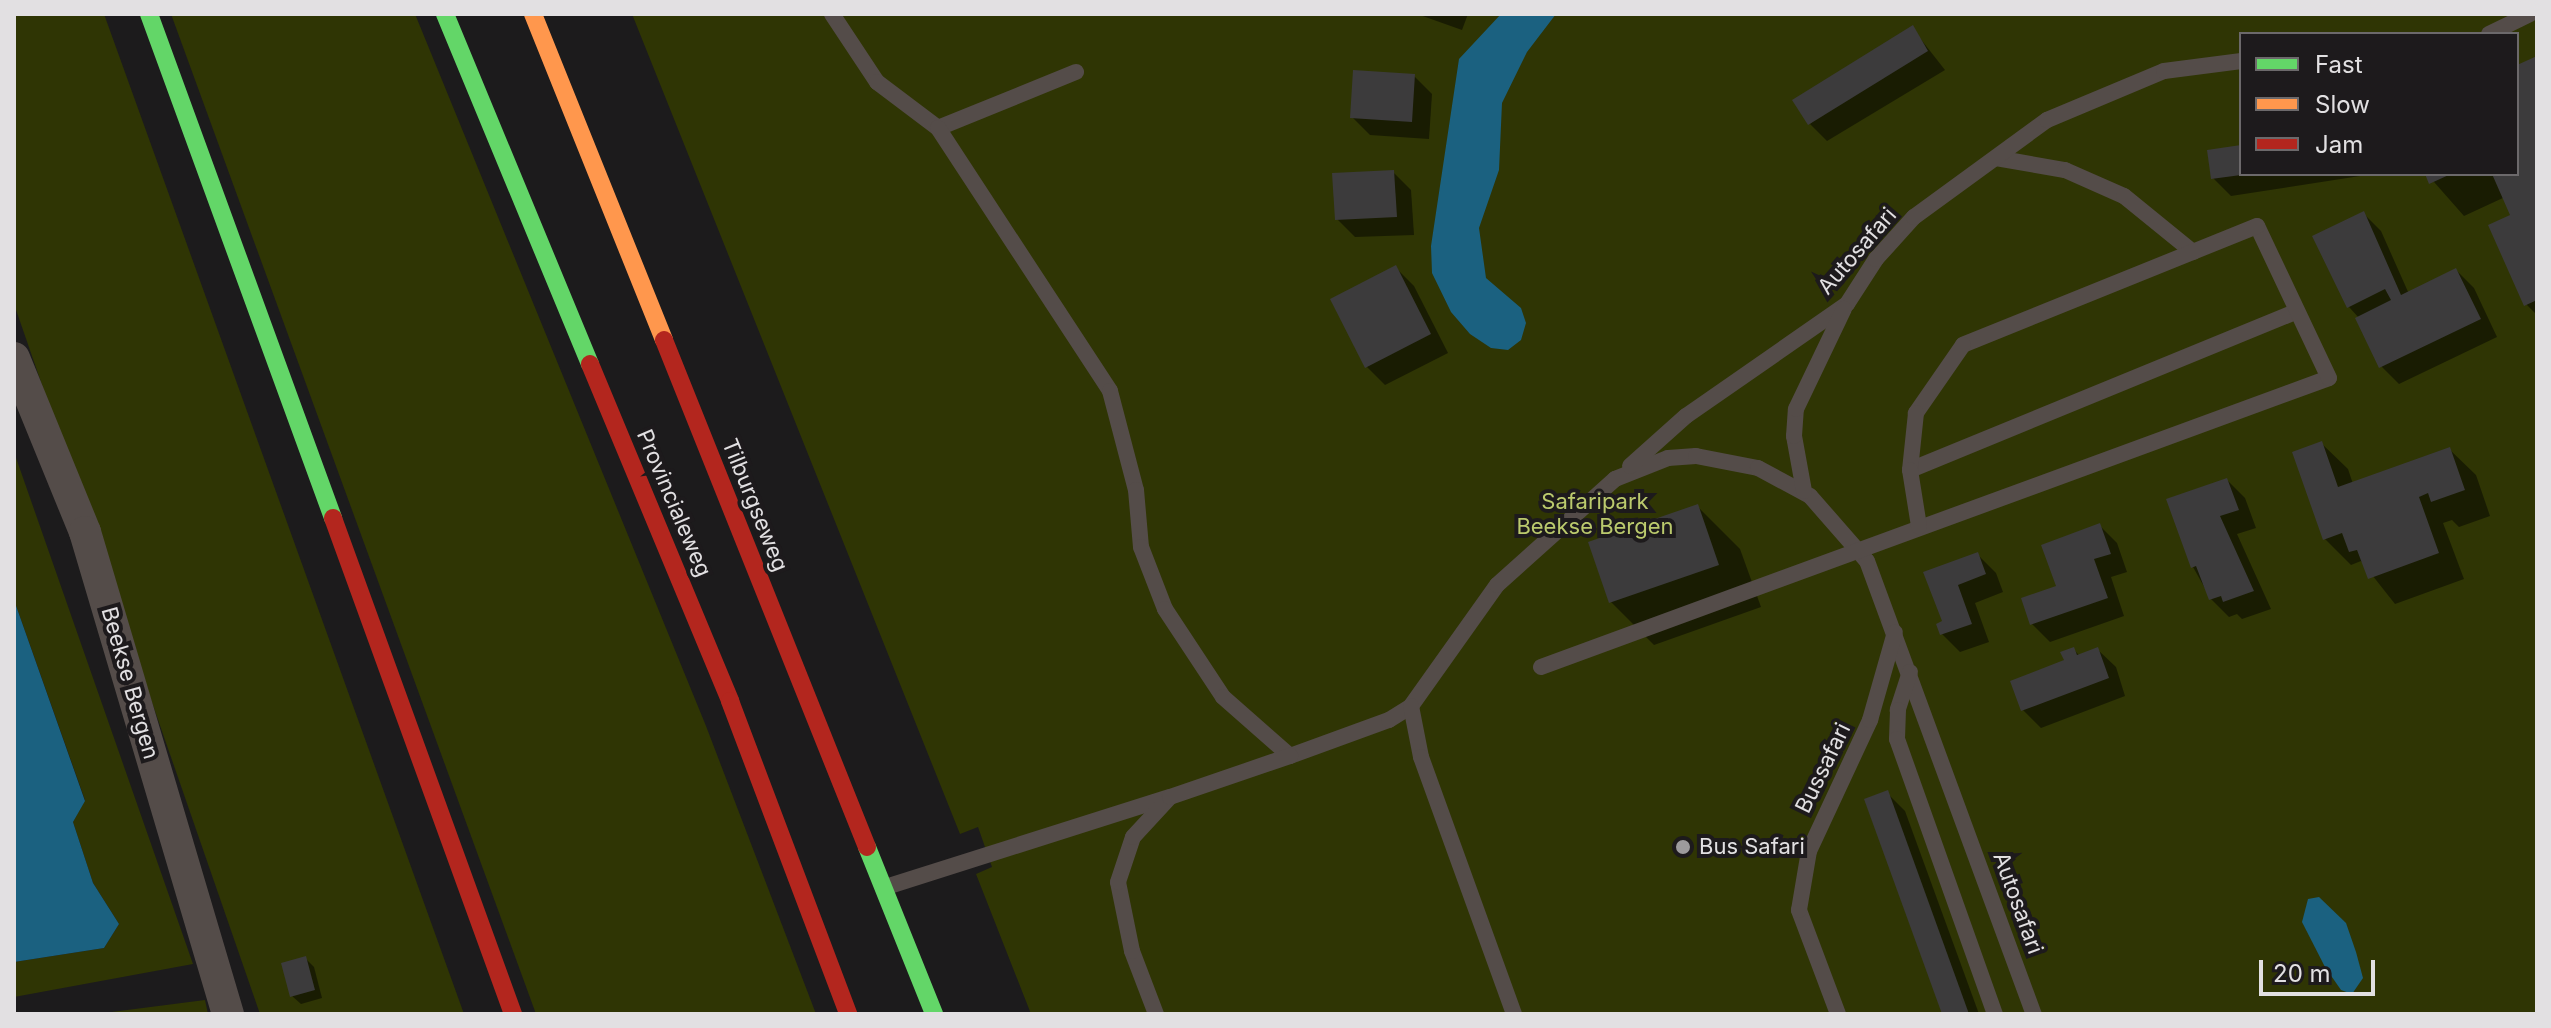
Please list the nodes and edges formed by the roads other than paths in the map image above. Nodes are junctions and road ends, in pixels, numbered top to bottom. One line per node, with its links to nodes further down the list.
1 (149, 14): 28 (main road)
2 (445, 14): 29 (main road, Provincialeweg)
3 (533, 14): 26 (main road, Tilburgseweg)
4 (832, 14): 9 (lane)
5 (2530, 14): 6 (lane)
6 (2493, 32)
7 (2239, 61): 10 (lane, Autosafari)
8 (1076, 72): 9 (lane)
9 (938, 128): 24 (lane)
10 (1996, 158): 11 (lane); 12 (lane, Autosafari)
11 (2193, 252): 13 (lane); 15 (lane)
12 (1847, 304): 16 (lane, Autosafari); 17 (lane)
13 (2297, 311): 15 (lane); 18 (lane)
14 (14, 358): 27 (street, Beekse Bergen)
15 (1910, 470): 18 (lane)
16 (1615, 479): 17 (lane); 23 (lane, Autosafari)
17 (1804, 491): 19 (lane, Autosafari)
18 (1919, 526): 19 (lane)
19 (1859, 548): 20 (lane, Autosafari); 21 (lane)
20 (1895, 632): 22 (lane, Autosafari); 33 (lane, Bussafari)
21 (1541, 667)
22 (1910, 672): 34 (lane); 35 (lane, Autosafari)
23 (1411, 706): 24 (lane); 32 (lane)
24 (1290, 756): 25 (lane)
25 (1170, 797): 26 (lane); 31 (lane)
26 (883, 888): 30 (main road, Tilburgseweg)
27 (228, 1014)
28 (513, 1014)
29 (848, 1014)
30 (934, 1014)
31 (1156, 1014)
32 (1514, 1014)
33 (1838, 1014)
34 (1995, 1014)
35 (2034, 1014)

